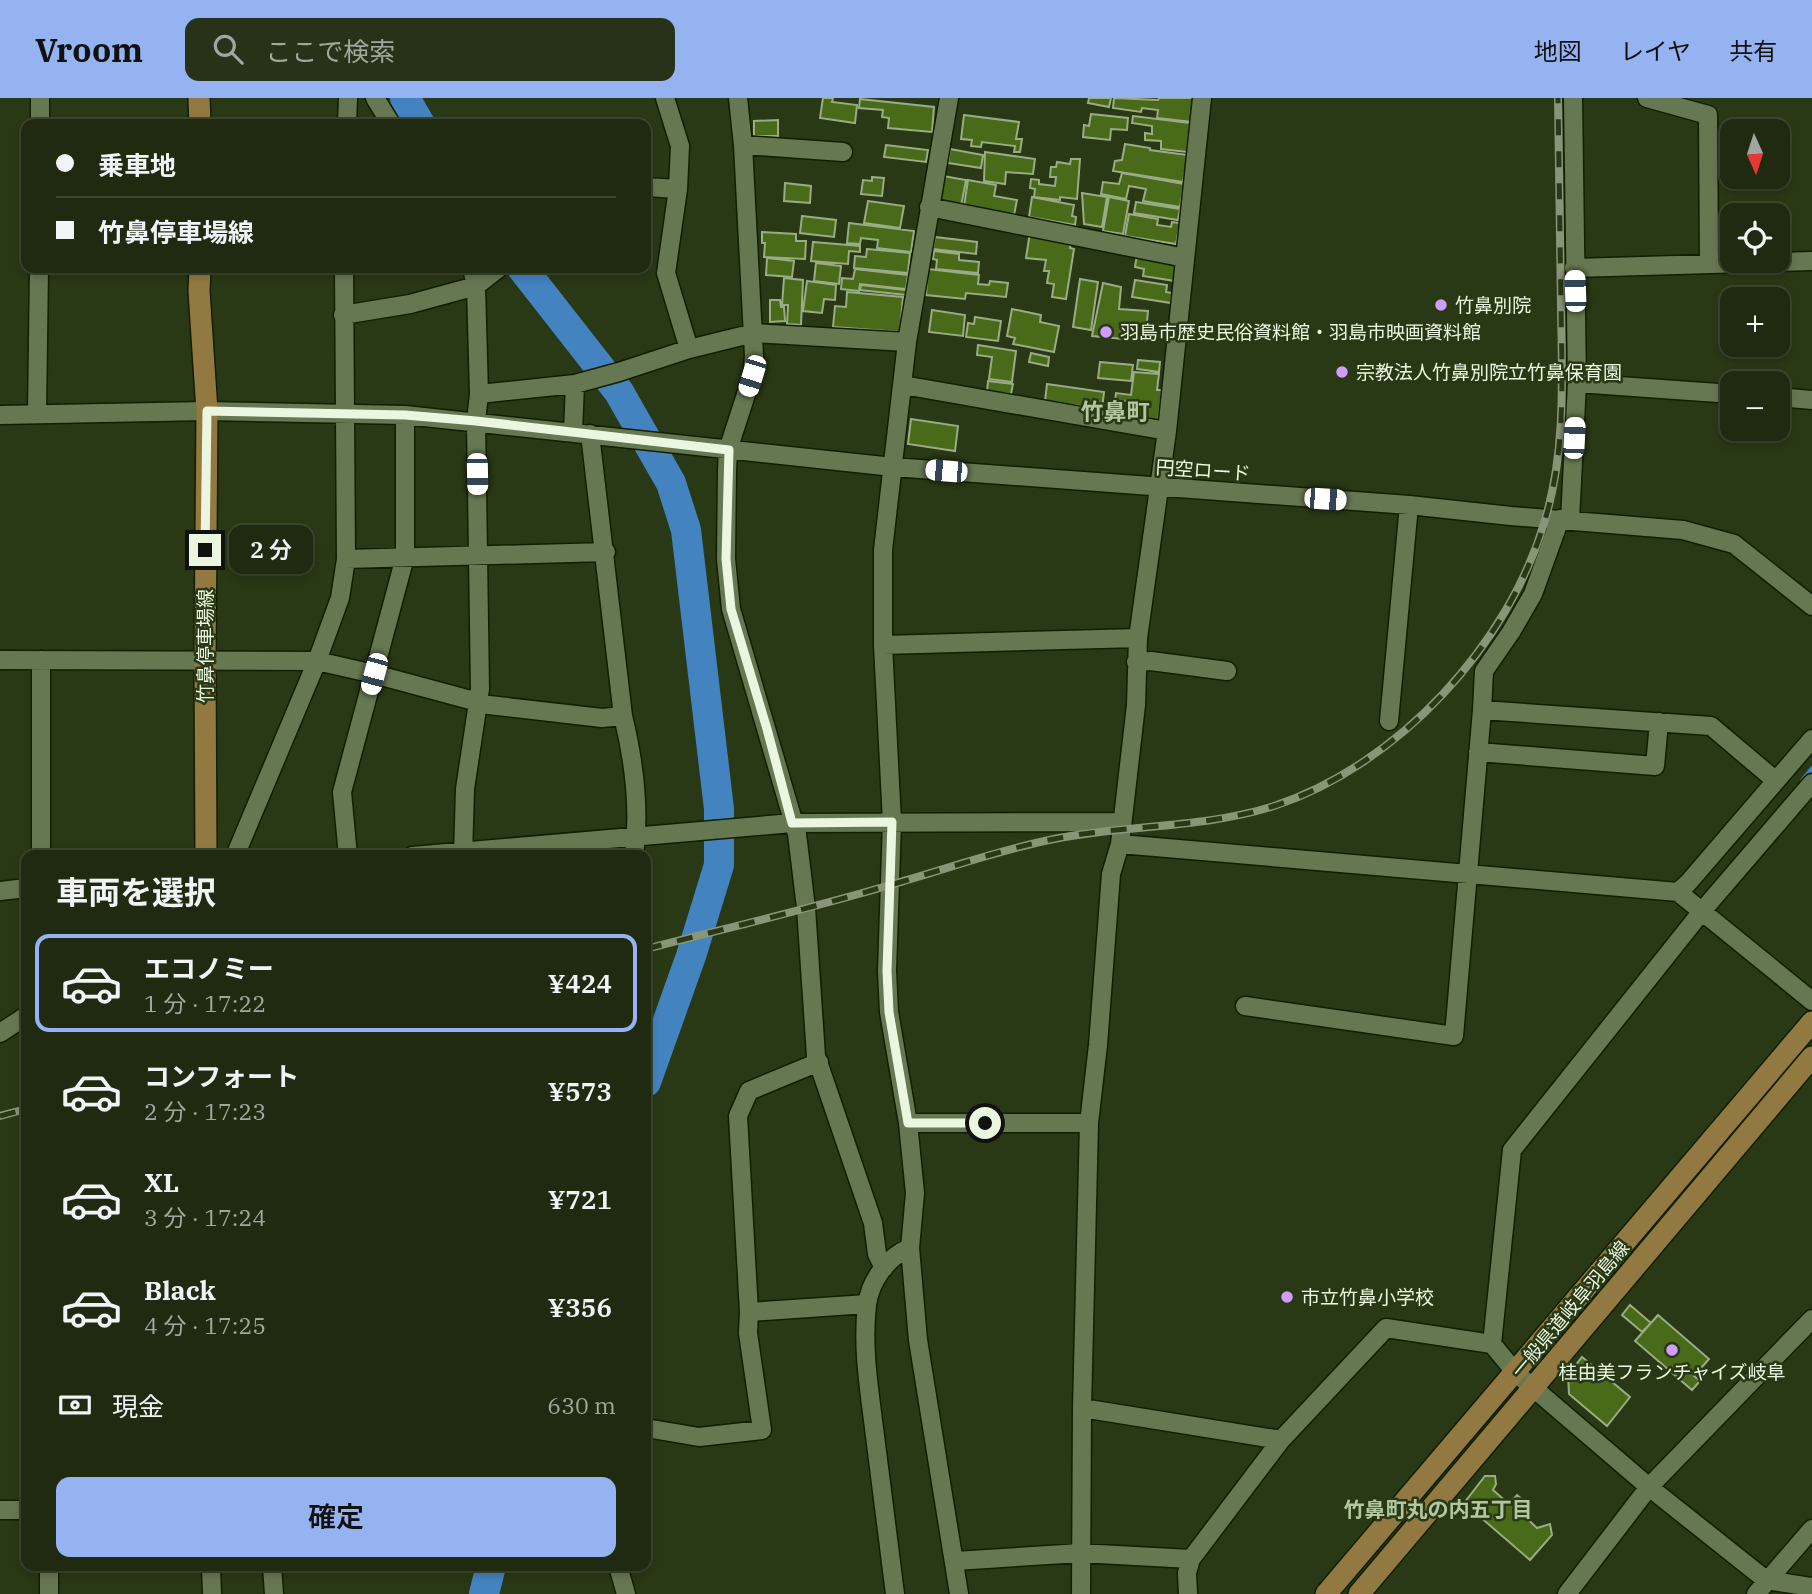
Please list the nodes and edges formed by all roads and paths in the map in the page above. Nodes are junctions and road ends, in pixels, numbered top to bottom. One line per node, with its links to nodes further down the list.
1 (40, 98): 11 (street)
2 (200, 98): 12 (main road)
3 (348, 98): 13 (street)
4 (374, 98): 14 (street)
5 (664, 98): 18 (street)
6 (738, 98): 15 (street)
7 (948, 98): 19 (street)
8 (1202, 98): 20 (street)
9 (1573, 98): 23 (street)
10 (1647, 98): 22 (street)
11 (40, 119)
12 (200, 119)
13 (347, 119)
14 (388, 119)
15 (743, 145): 16 (street); 31 (street)
16 (843, 152)
17 (651, 187): 18 (street)
18 (678, 189): 33 (street)
19 (929, 207): 20 (street); 32 (street)
20 (1185, 258): 47 (street)
21 (1812, 261): 22 (street)
22 (1709, 264): 23 (street)
23 (1574, 268): 35 (street)
24 (38, 273): 43 (street)
25 (200, 273): 41 (main road, 竹鼻停車場線)
26 (344, 273): 30 (street)
27 (473, 273): 29 (street)
28 (493, 273): 29 (street)
29 (477, 286): 30 (street); 38 (street)
30 (343, 315): 42 (street)
31 (754, 332): 32 (street); 33 (street); 49 (street)
32 (907, 342): 36 (street)
33 (689, 349): 34 (street)
34 (583, 382): 38 (street); 48 (street)
35 (1577, 383): 37 (street); 53 (street)
36 (902, 385): 47 (street); 50 (street)
37 (1720, 393)
38 (479, 394): 46 (street)
39 (1790, 398): 40 (street)
40 (1812, 400)
41 (207, 411): 42 (street, 円空ロード); 43 (street, 円空ロード); 63 (main road, 竹鼻停車場線)
42 (344, 413): 45 (street, 円空ロード); 57 (street)
43 (37, 414): 44 (street, 円空ロード)
44 (0, 415)
45 (405, 415): 46 (street, 円空ロード); 56 (street)
46 (476, 421): 48 (street, 円空ロード); 55 (street)
47 (1167, 430): 51 (street)
48 (582, 433): 49 (street, 円空ロード); 54 (street)
49 (729, 450): 50 (street, 円空ロード); 79 (street)
50 (893, 467): 51 (street, 円空ロード); 60 (street)
51 (1158, 488): 52 (street, 円空ロード); 59 (street)
52 (1409, 505): 53 (street, 円空ロード); 71 (street)
53 (1565, 520): 58 (street, 円空ロード); 69 (street)
54 (606, 552): 55 (street); 70 (street)
55 (478, 555): 56 (street); 68 (street)
56 (405, 557): 57 (street); 67 (street)
57 (346, 559): 64 (street)
58 (1812, 606)
59 (1138, 638): 60 (street); 65 (street)
60 (883, 645): 77 (street)
61 (0, 660): 62 (street)
62 (41, 660): 63 (street); 82 (street)
63 (205, 660): 64 (street); 83 (main road, 竹鼻停車場線)
64 (317, 661): 67 (street); 84 (street)
65 (1136, 662): 66 (street); 78 (street)
66 (1227, 671)
67 (374, 674): 68 (street); 85 (street)
68 (480, 702): 70 (street); 86 (street)
69 (1482, 710): 72 (street); 74 (street)
70 (623, 716): 80 (street)
71 (1389, 721)
72 (1659, 722): 74 (street); 75 (street)
73 (1812, 739): 75 (street)
74 (1479, 752): 89 (street)
75 (1776, 781): 92 (street)
76 (1812, 783): 93 (street)
77 (892, 822): 78 (street); 79 (street); 101 (street)
78 (1121, 822): 81 (street)
79 (792, 823): 80 (street); 100 (street)
80 (637, 836): 87 (street); 88 (street)
81 (1119, 844): 89 (street); 102 (street)
82 (41, 850)
83 (206, 850)
84 (238, 850)
85 (347, 850)
86 (463, 850)
87 (502, 850)
88 (635, 850)
89 (1468, 874): 92 (street); 95 (street)
90 (21, 889): 91 (street)
91 (0, 891)
92 (1678, 892): 93 (street)
93 (1703, 910): 94 (street); 108 (street)
94 (1812, 1001)
95 (1245, 1006)
96 (21, 1019): 98 (street)
97 (1812, 1022): 109 (main road, 一般県道岐阜羽島線)
98 (0, 1032)
99 (1812, 1057): 110 (main road, 一般県道岐阜羽島線)
100 (819, 1062): 104 (street); 106 (street)
101 (908, 1123): 102 (street); 103 (street)
102 (1089, 1123): 111 (street)
103 (910, 1248): 104 (street); 120 (street)
104 (884, 1268): 105 (street)
105 (867, 1304): 106 (street); 131 (street)
106 (749, 1312): 112 (street)
107 (1812, 1319): 114 (street)
108 (1492, 1344): 109 (street); 113 (street)
109 (1516, 1373): 110 (street); 135 (main road, 一般県道岐阜羽島線)
110 (1534, 1388): 114 (street); 136 (main road, 一般県道岐阜羽島線)
111 (1082, 1408): 113 (street); 118 (street)
112 (651, 1429)
113 (1281, 1440): 119 (street)
114 (1649, 1487): 125 (street); 137 (street)
115 (0, 1510): 116 (street)
116 (21, 1510)
117 (1812, 1529): 125 (street)
118 (1080, 1553): 119 (street); 120 (street); 133 (street)
119 (1191, 1559): 134 (street)
120 (955, 1562): 132 (street)
121 (49, 1571): 127 (street)
122 (212, 1571): 128 (street)
123 (272, 1571): 129 (street)
124 (619, 1571): 130 (street)
125 (1761, 1587): 126 (street)
126 (1812, 1587)
127 (49, 1594)
128 (212, 1594)
129 (274, 1594)
130 (626, 1594)
131 (895, 1594)
132 (959, 1594)
133 (1082, 1594)
134 (1188, 1594)
135 (1326, 1594)
136 (1359, 1594)
137 (1567, 1594)

